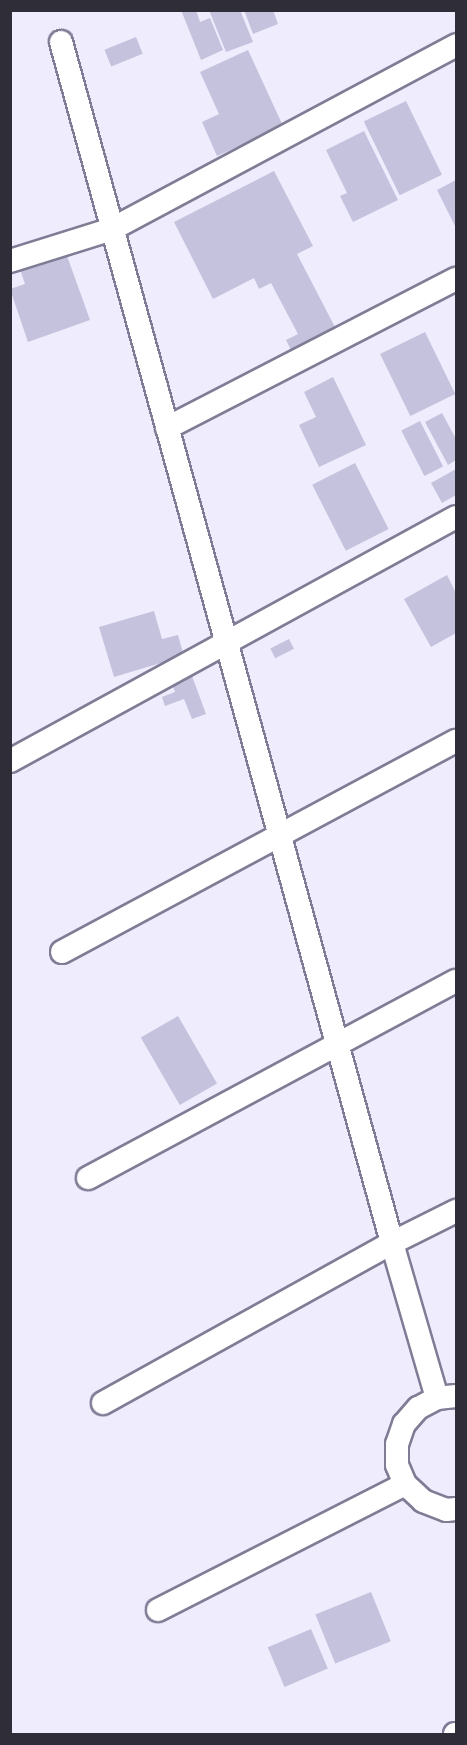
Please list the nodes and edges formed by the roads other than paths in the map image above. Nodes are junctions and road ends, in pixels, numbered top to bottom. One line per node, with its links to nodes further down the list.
1 (61, 42): 3 (street)
2 (456, 45): 3 (street)
3 (112, 229): 4 (street); 6 (street)
4 (10, 261)
5 (456, 279): 6 (street)
6 (167, 428): 8 (street)
7 (456, 517): 8 (street)
8 (226, 643): 10 (street); 11 (street)
9 (456, 741): 11 (street)
10 (10, 761)
11 (280, 836): 12 (street); 14 (street)
12 (62, 952)
13 (456, 981): 14 (street)
14 (337, 1045): 15 (street); 17 (street)
15 (88, 1178)
16 (456, 1211): 17 (street)
17 (392, 1244): 18 (street); 19 (street)
18 (447, 1397): 20 (street)
19 (103, 1402)
20 (405, 1484): 21 (street); 22 (street)
21 (456, 1509)
22 (158, 1610)

